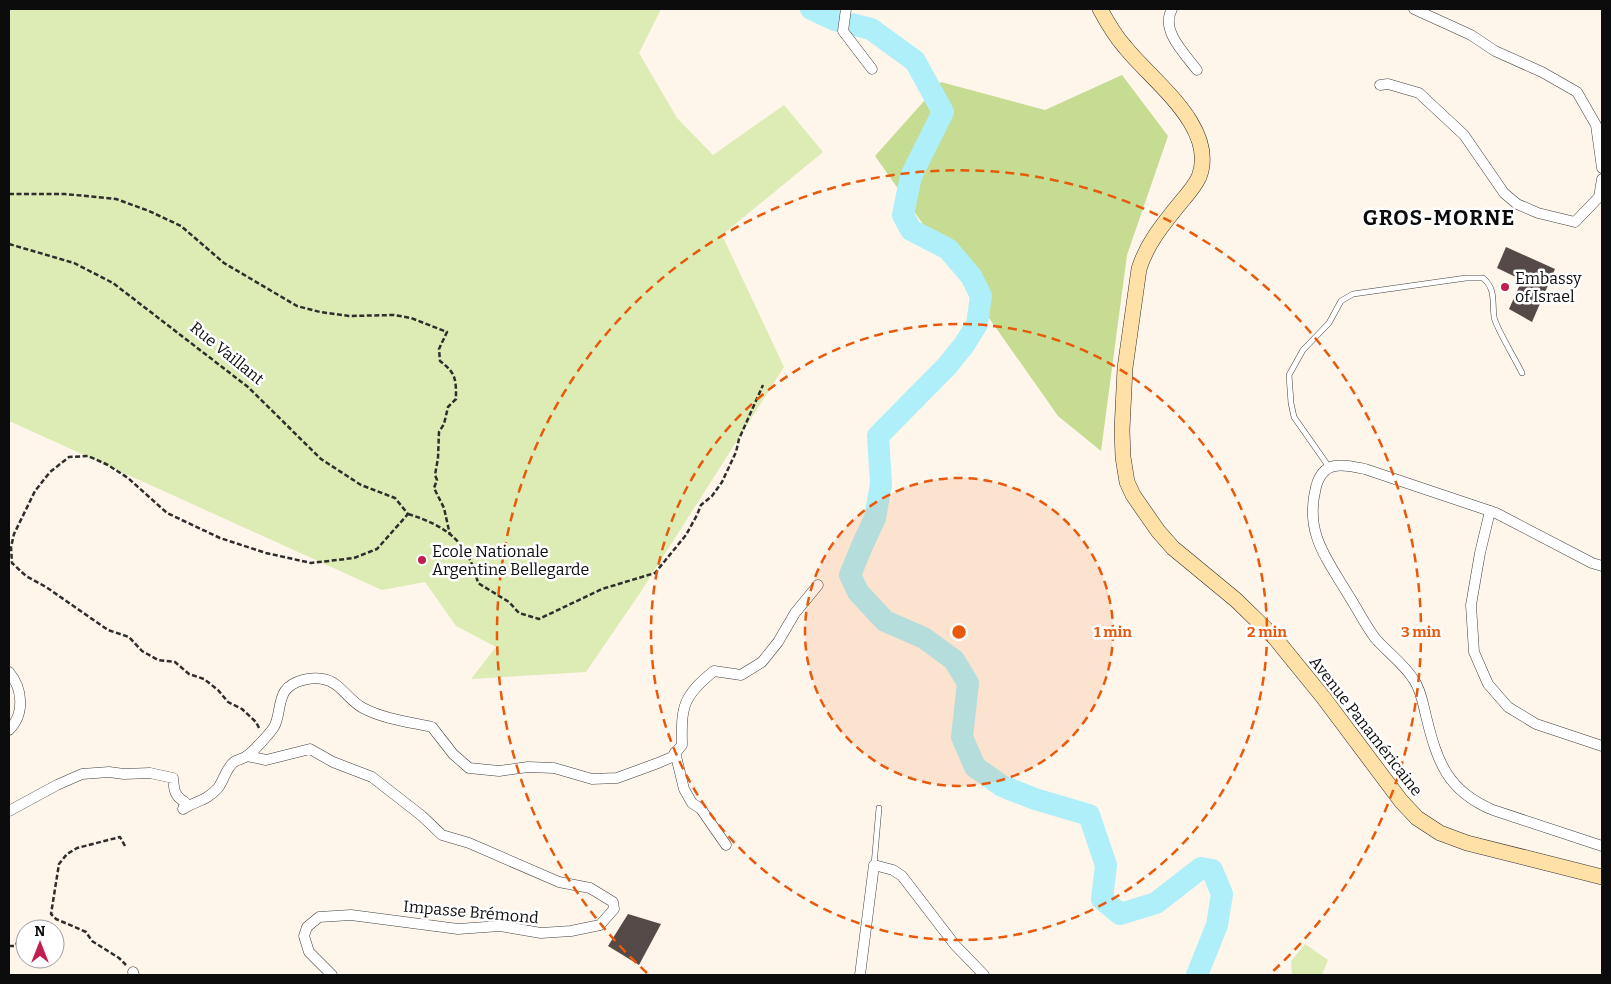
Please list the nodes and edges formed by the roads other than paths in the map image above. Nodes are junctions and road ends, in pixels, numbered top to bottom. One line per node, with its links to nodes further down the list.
1 (846, 9): 5 (street)
2 (1100, 9): 25 (main road, Avenue Panaméricaine)
3 (1172, 9): 6 (street)
4 (1414, 9): 8 (street)
5 (872, 69)
6 (1197, 70)
7 (1380, 85): 9 (street)
8 (1602, 168)
9 (1602, 179)
10 (1522, 373): 11 (lane)
11 (1328, 467): 12 (street); 23 (street)
12 (1493, 512): 13 (street); 17 (street)
13 (1602, 566)
14 (818, 585): 18 (street)
15 (9, 672): 16 (street)
16 (9, 730)
17 (1602, 746)
18 (675, 752): 19 (street); 22 (street)
19 (247, 756): 21 (street); 26 (street, Impasse Brémond)
20 (879, 808): 24 (lane)
21 (9, 811)
22 (726, 845)
23 (1602, 846)
24 (874, 865): 27 (street); 28 (street)
25 (1602, 877)
26 (332, 975)
27 (860, 975)
28 (984, 975)

